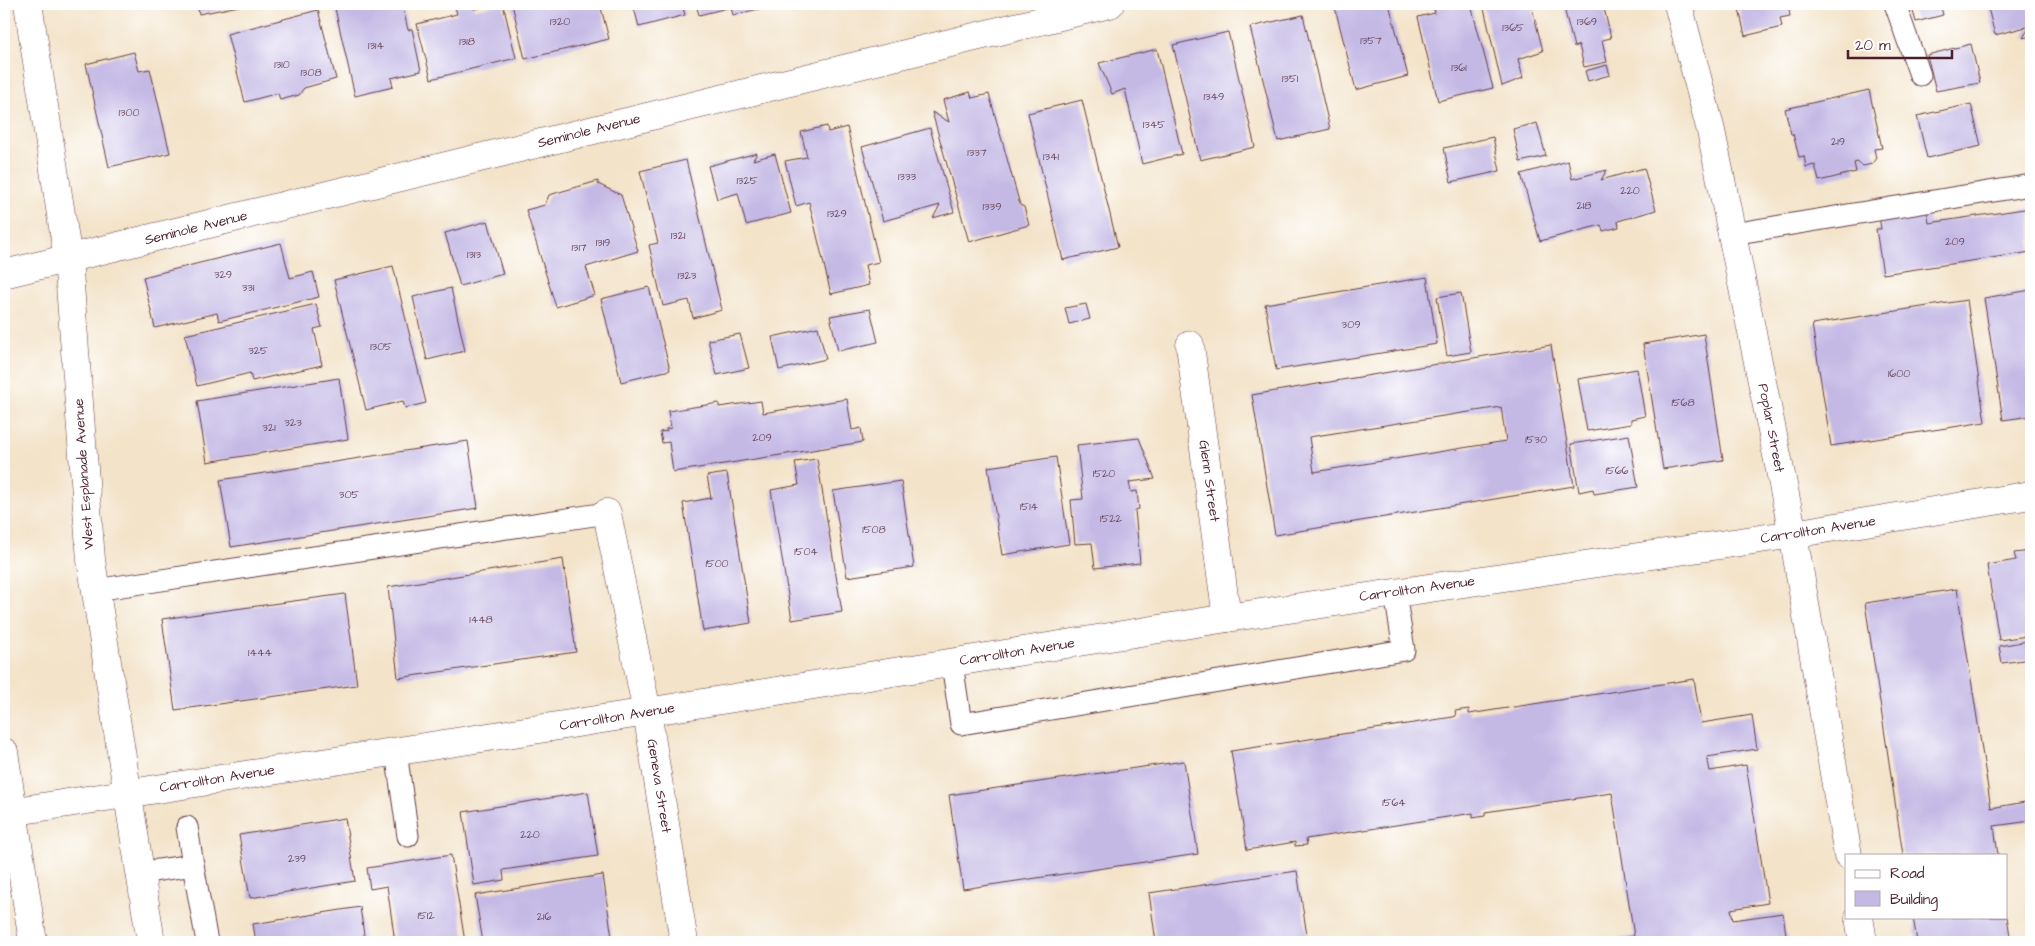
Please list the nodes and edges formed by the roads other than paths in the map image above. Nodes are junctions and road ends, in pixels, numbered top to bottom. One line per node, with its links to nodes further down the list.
1 (28, 4): 8 (street, West Esplanade Avenue)
2 (1110, 4): 8 (street, Seminole Avenue)
3 (1678, 4): 7 (street, Poplar Street)
4 (1895, 4): 5 (lane)
5 (1920, 75)
6 (2031, 185): 7 (lane)
7 (1732, 234): 13 (street, Poplar Street)
8 (68, 259): 9 (street, Seminole Avenue); 14 (street, West Esplanade Avenue)
9 (4, 274)
10 (1190, 345): 16 (street, Glenn Street)
11 (2031, 496): 13 (street, Carrollton Avenue)
12 (607, 513): 14 (lane); 18 (street, Geneva Street)
13 (1793, 534): 15 (street, Carrollton Avenue); 25 (street, Poplar Street)
14 (95, 590): 21 (street, West Esplanade Avenue)
15 (1395, 593): 16 (street, Carrollton Avenue); 17 (lane)
16 (1227, 618): 17 (street, Carrollton Avenue)
17 (952, 662): 18 (street, Carrollton Avenue)
18 (647, 712): 20 (street, Carrollton Avenue); 32 (street, Geneva Street)
19 (4, 752): 22 (street)
20 (396, 752): 21 (street, Carrollton Avenue); 24 (lane)
21 (126, 794): 22 (street, Carrollton Avenue); 27 (street, West Esplanade Avenue)
22 (9, 812): 29 (street)
23 (187, 827): 26 (lane)
24 (408, 836)
25 (1848, 854)
26 (194, 865): 27 (lane); 31 (lane)
27 (139, 873): 30 (street, West Esplanade Avenue)
28 (1859, 918): 33 (street)
29 (33, 942)
30 (150, 942)
31 (207, 942)
32 (684, 942)
33 (1863, 942)

